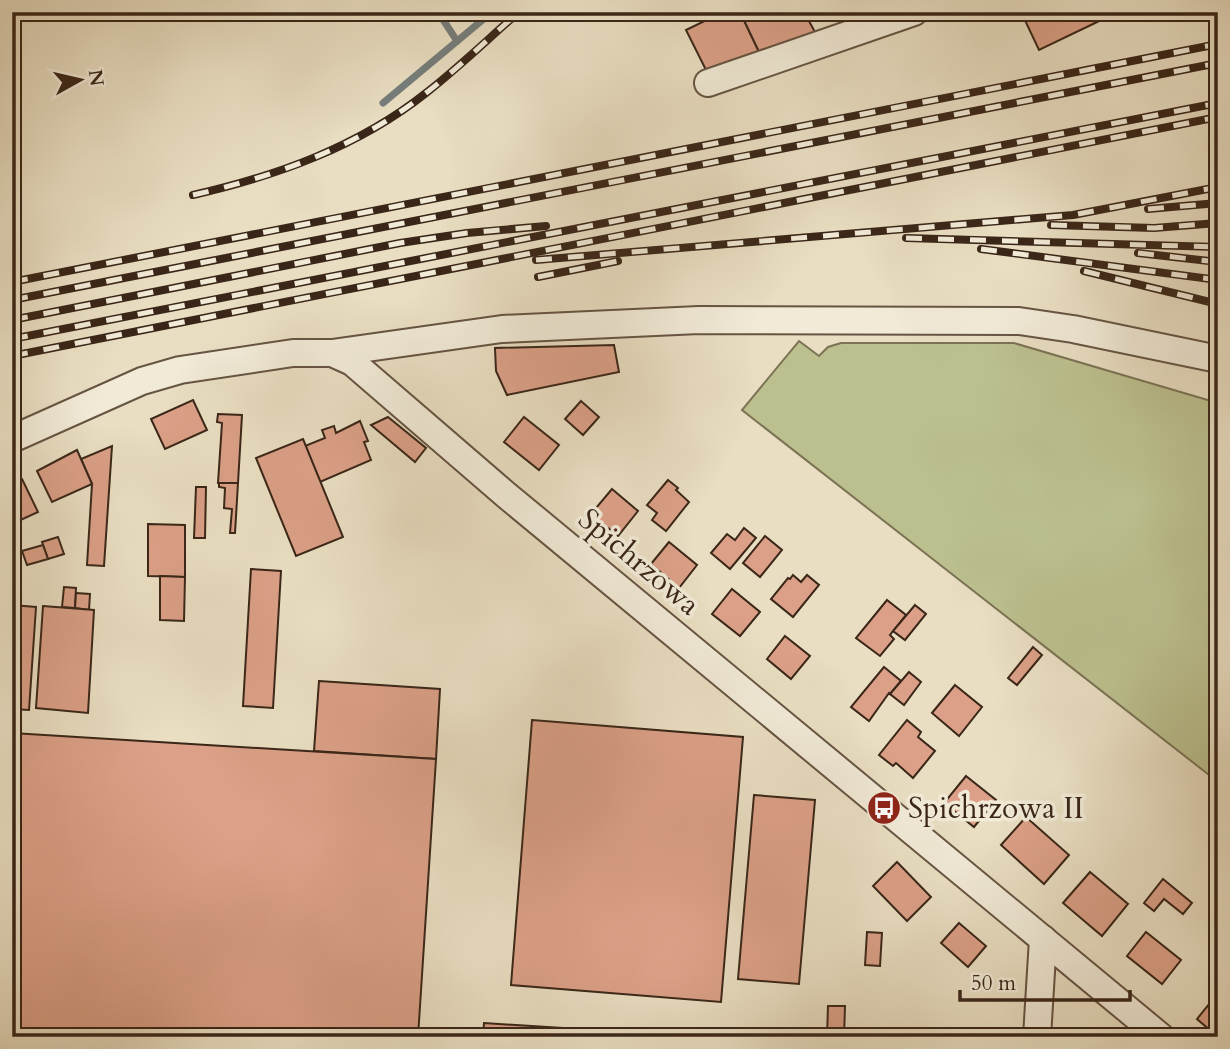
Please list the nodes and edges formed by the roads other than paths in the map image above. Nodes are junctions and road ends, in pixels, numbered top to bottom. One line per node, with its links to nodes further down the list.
1 (914, 12): 2 (street)
2 (708, 83)
3 (332, 354): 4 (street); 5 (street, Spichrzowa); 6 (street, Spichrzowa)
4 (1218, 359)
5 (12, 439)
6 (1043, 939): 7 (street); 8 (street, Spichrzowa)
7 (1037, 1037)
8 (1161, 1037)

